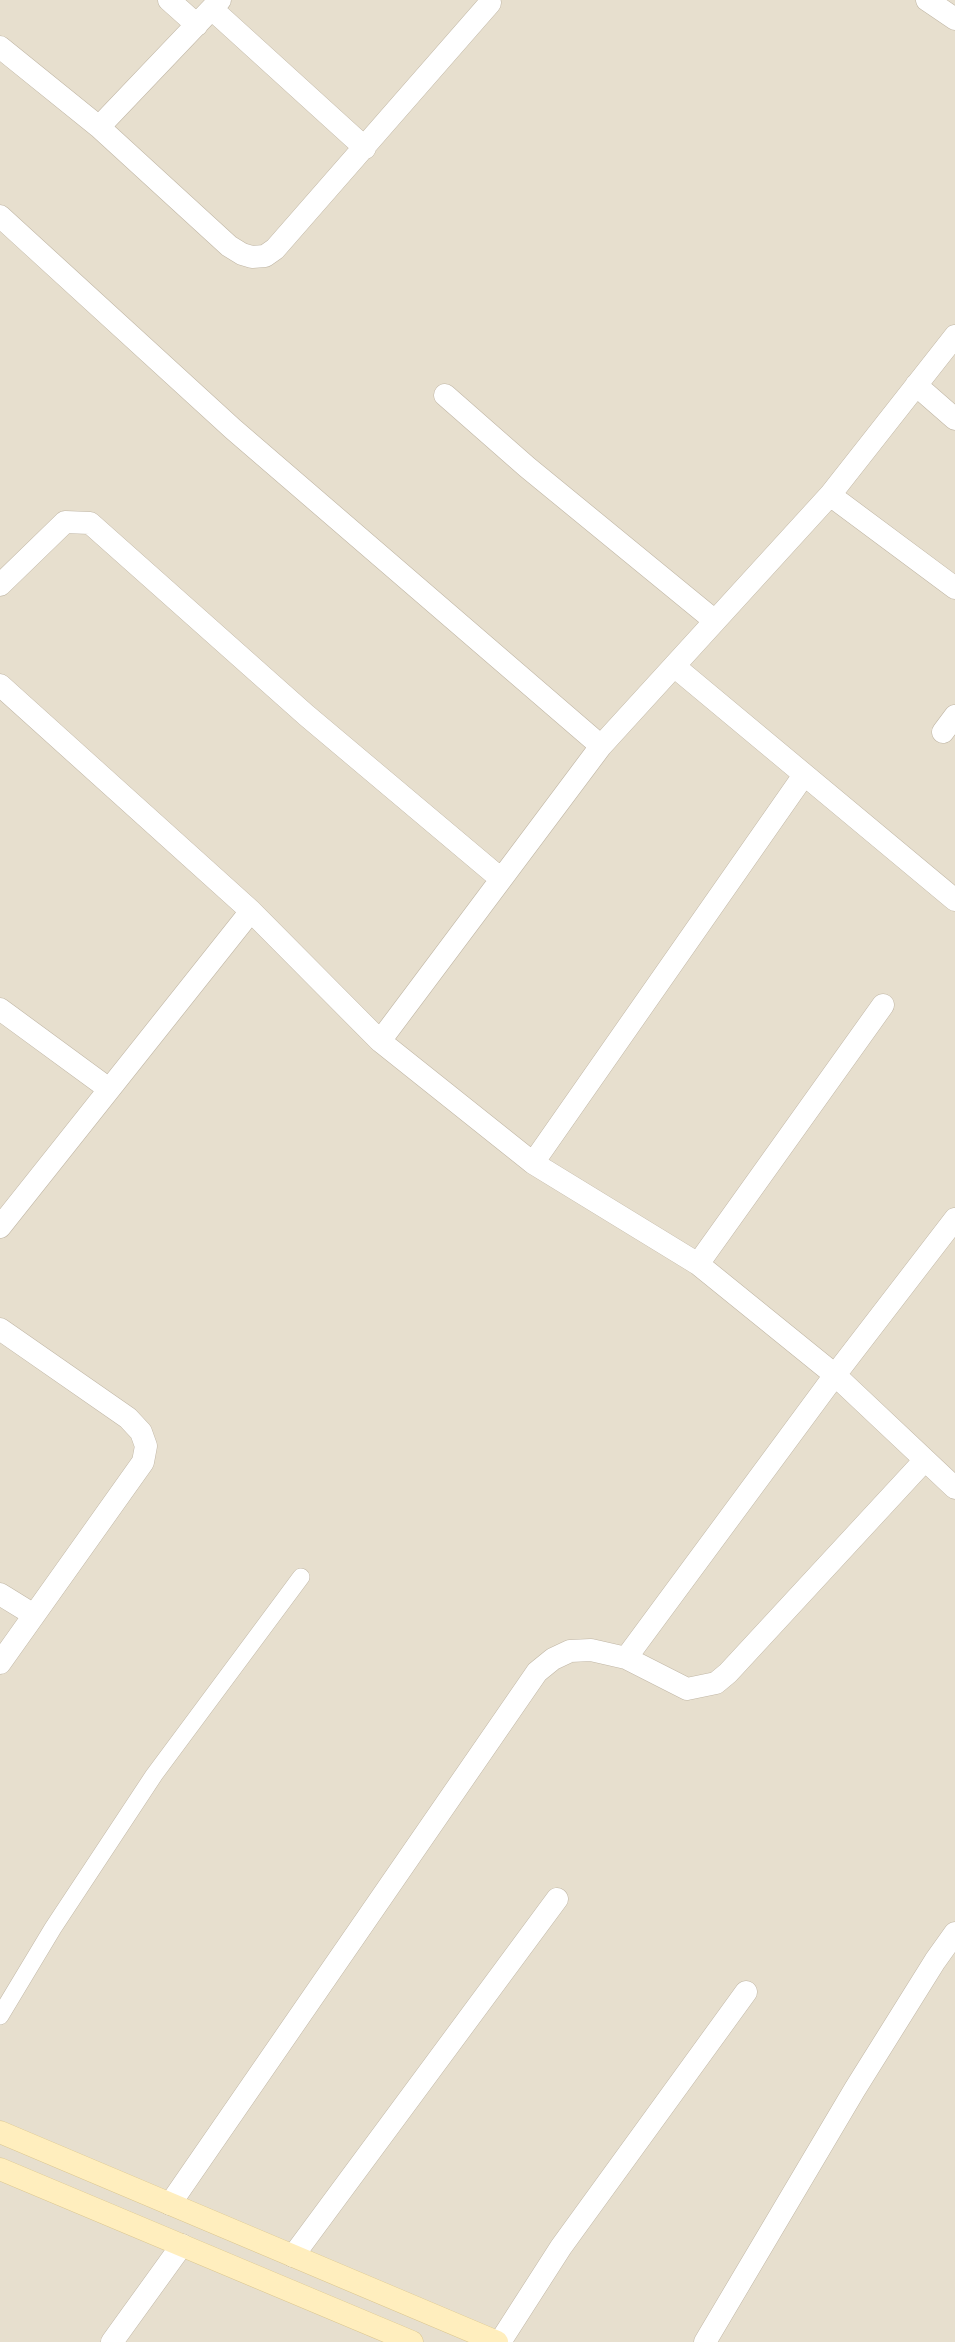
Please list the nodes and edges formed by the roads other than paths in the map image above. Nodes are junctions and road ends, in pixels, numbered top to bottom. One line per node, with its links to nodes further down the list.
1 (169, 0): 6 (street)
2 (927, 0): 5 (street)
3 (490, 3): 9 (street)
4 (216, 5): 6 (street); 9 (street)
5 (955, 19)
6 (196, 25): 8 (street)
7 (0, 48): 8 (street)
8 (99, 127): 9 (street)
9 (365, 148)
10 (0, 216): 21 (street)
11 (955, 336): 12 (street)
12 (916, 386): 14 (street); 15 (street)
13 (444, 395): 18 (street)
14 (955, 419)
15 (830, 495): 17 (street); 18 (street)
16 (0, 585): 23 (street)
17 (955, 588)
18 (715, 621): 19 (street)
19 (674, 666): 21 (street); 22 (street)
20 (0, 685): 25 (street)
21 (601, 746): 23 (street)
22 (804, 775): 24 (street); 30 (street)
23 (501, 879): 28 (street)
24 (955, 900)
25 (251, 911): 28 (street); 29 (street)
26 (883, 1005): 33 (street)
27 (0, 1009): 29 (street)
28 (380, 1041): 30 (street)
29 (109, 1089): 31 (street)
30 (533, 1163): 33 (street)
31 (4, 1215)
32 (955, 1219): 35 (street)
33 (698, 1264): 35 (street)
34 (0, 1329): 40 (street)
35 (835, 1376): 36 (street); 41 (street)
36 (924, 1461): 37 (street); 41 (street)
37 (955, 1488)
38 (301, 1577): 46 (lane)
39 (0, 1594): 40 (street)
40 (34, 1615): 42 (street)
41 (626, 1658): 49 (street)
42 (0, 1663)
43 (556, 1899): 51 (street)
44 (955, 1933): 55 (street)
45 (746, 1992): 54 (street)
46 (0, 2016)
47 (0, 2132): 49 (street)
48 (0, 2169): 50 (street)
49 (170, 2204): 51 (street)
50 (182, 2245): 52 (street); 53 (street)
51 (293, 2256): 54 (street)
52 (112, 2342)
53 (412, 2342)
54 (499, 2342)
55 (705, 2342)

